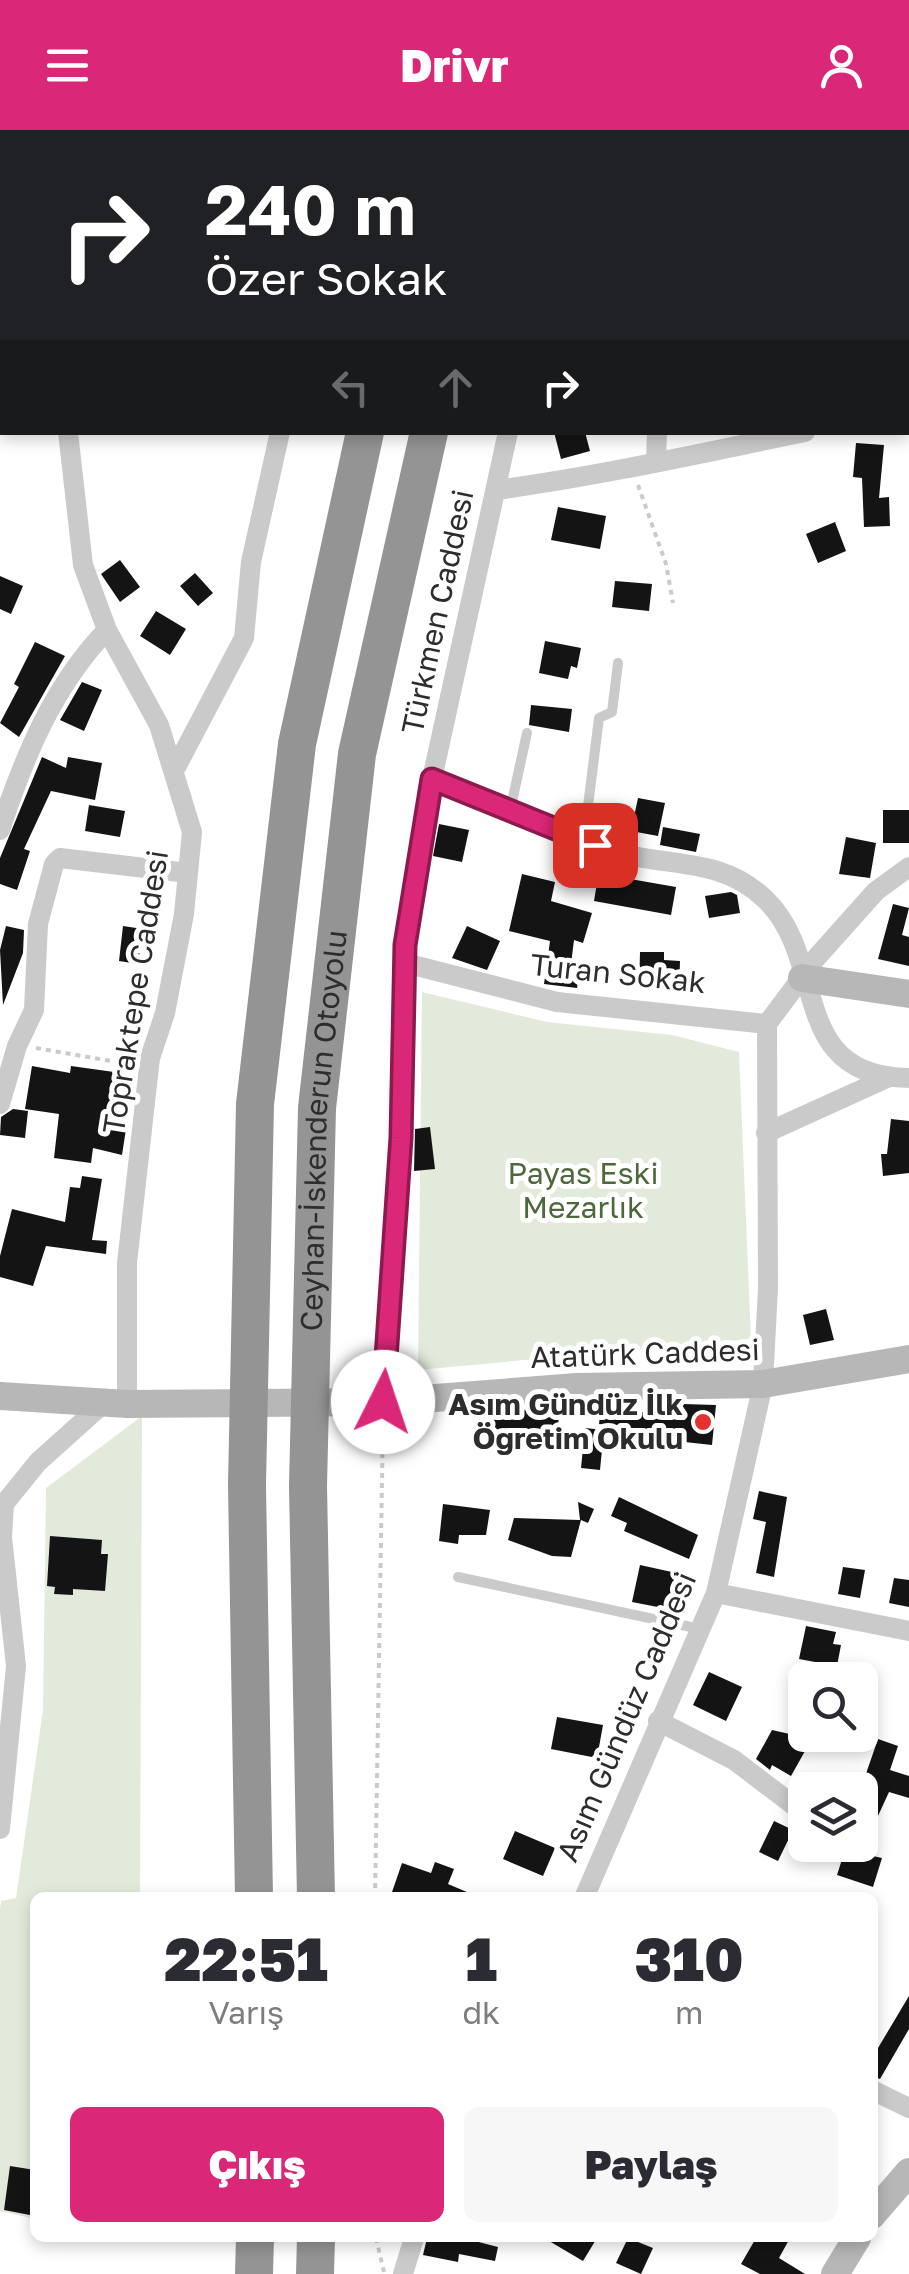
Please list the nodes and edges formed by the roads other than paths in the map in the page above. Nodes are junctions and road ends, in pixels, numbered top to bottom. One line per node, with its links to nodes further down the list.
1 (279, 435): 13 (street)
2 (364, 435): 40 (highway, Ceyhan-İskenderun Otoyolu)
3 (429, 435): 41 (highway, Ceyhan-İskenderun Otoyolu)
4 (507, 435): 9 (street, Türkmen Caddesi)
5 (657, 435): 8 (street)
6 (790, 435): 8 (street)
7 (72, 436): 10 (street, Topraktepe Caddesi)
8 (656, 461): 9 (street)
9 (496, 490): 14 (street, Türkmen Caddesi)
10 (108, 630): 13 (street, Topraktepe Caddesi); 16 (street)
11 (618, 663): 17 (lane)
12 (526, 733): 15 (lane)
13 (174, 771): 19 (street, Topraktepe Caddesi)
14 (432, 779): 15 (street); 20 (street, Türkmen Caddesi)
15 (510, 811): 17 (street)
16 (0, 830)
17 (584, 838): 21 (street)
18 (909, 868): 21 (street)
19 (188, 872): 25 (street); 30 (street, Topraktepe Caddesi)
20 (405, 963): 23 (street, Turan Sokak); 31 (street, Türkmen Caddesi)
21 (802, 978): 22 (street); 23 (street); 24 (street)
22 (909, 994)
23 (768, 1024): 26 (street, Asım Gündüz Caddesi)
24 (899, 1078): 26 (street)
25 (0, 1104)
26 (766, 1133): 28 (street, Asım Gündüz Caddesi)
27 (909, 1359): 28 (street, Atatürk Caddesi)
28 (763, 1384): 31 (street, Atatürk Caddesi); 34 (street, Asım Gündüz Caddesi)
29 (0, 1396): 30 (street, Atatürk Caddesi)
30 (117, 1402): 31 (street, Atatürk Caddesi); 32 (street)
31 (383, 1402)
32 (1, 1537): 39 (street)
33 (458, 1577): 35 (lane)
34 (716, 1593): 35 (street, Asım Gündüz Caddesi); 36 (street)
35 (700, 1629): 37 (street, Asım Gündüz Caddesi)
36 (909, 1631)
37 (658, 1721): 38 (street); 42 (street, Asım Gündüz Caddesi)
38 (788, 1801)
39 (0, 1830)
40 (254, 1892)
41 (316, 1892)
42 (587, 1892)
43 (878, 2093): 44 (street)
44 (909, 2108)
45 (909, 2172): 46 (street)
46 (878, 2208)
47 (255, 2242): 51 (highway)
48 (316, 2242): 52 (highway)
49 (413, 2242): 53 (street)
50 (855, 2242): 54 (street)
51 (254, 2274)
52 (315, 2274)
53 (402, 2274)
54 (835, 2274)

